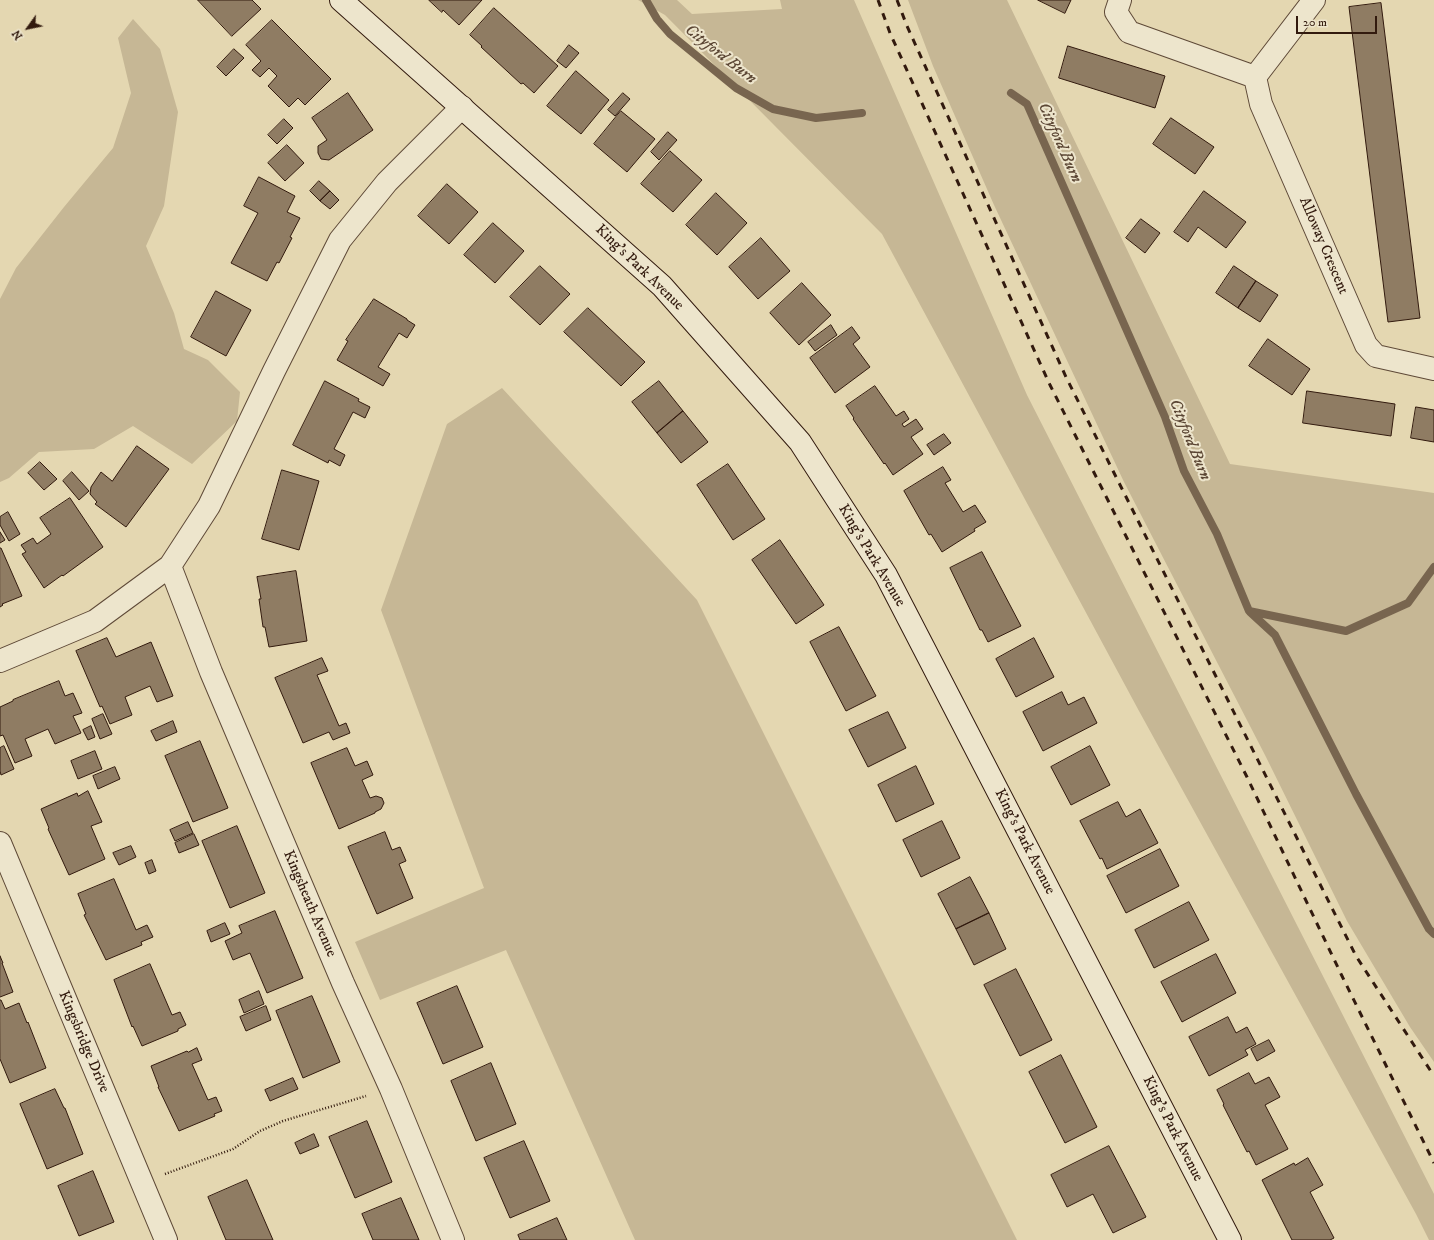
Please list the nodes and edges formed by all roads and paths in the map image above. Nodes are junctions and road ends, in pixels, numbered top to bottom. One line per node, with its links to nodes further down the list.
1 (341, 0): 5 (street, King's Park Avenue)
2 (1120, 0): 4 (street)
3 (1314, 0): 4 (street)
4 (1255, 77): 6 (street, Alloway Crescent)
5 (462, 107): 7 (street); 14 (street, King's Park Avenue)
6 (1434, 369)
7 (170, 566): 8 (street); 10 (street, Kingsheath Avenue)
8 (0, 662)
9 (0, 843): 11 (street, Kingsbridge Drive)
10 (391, 1089): 11 (path); 13 (street, Kingsheath Avenue)
11 (142, 1182): 12 (street, Kingsbridge Drive)
12 (166, 1240)
13 (453, 1240)
14 (1230, 1240)

